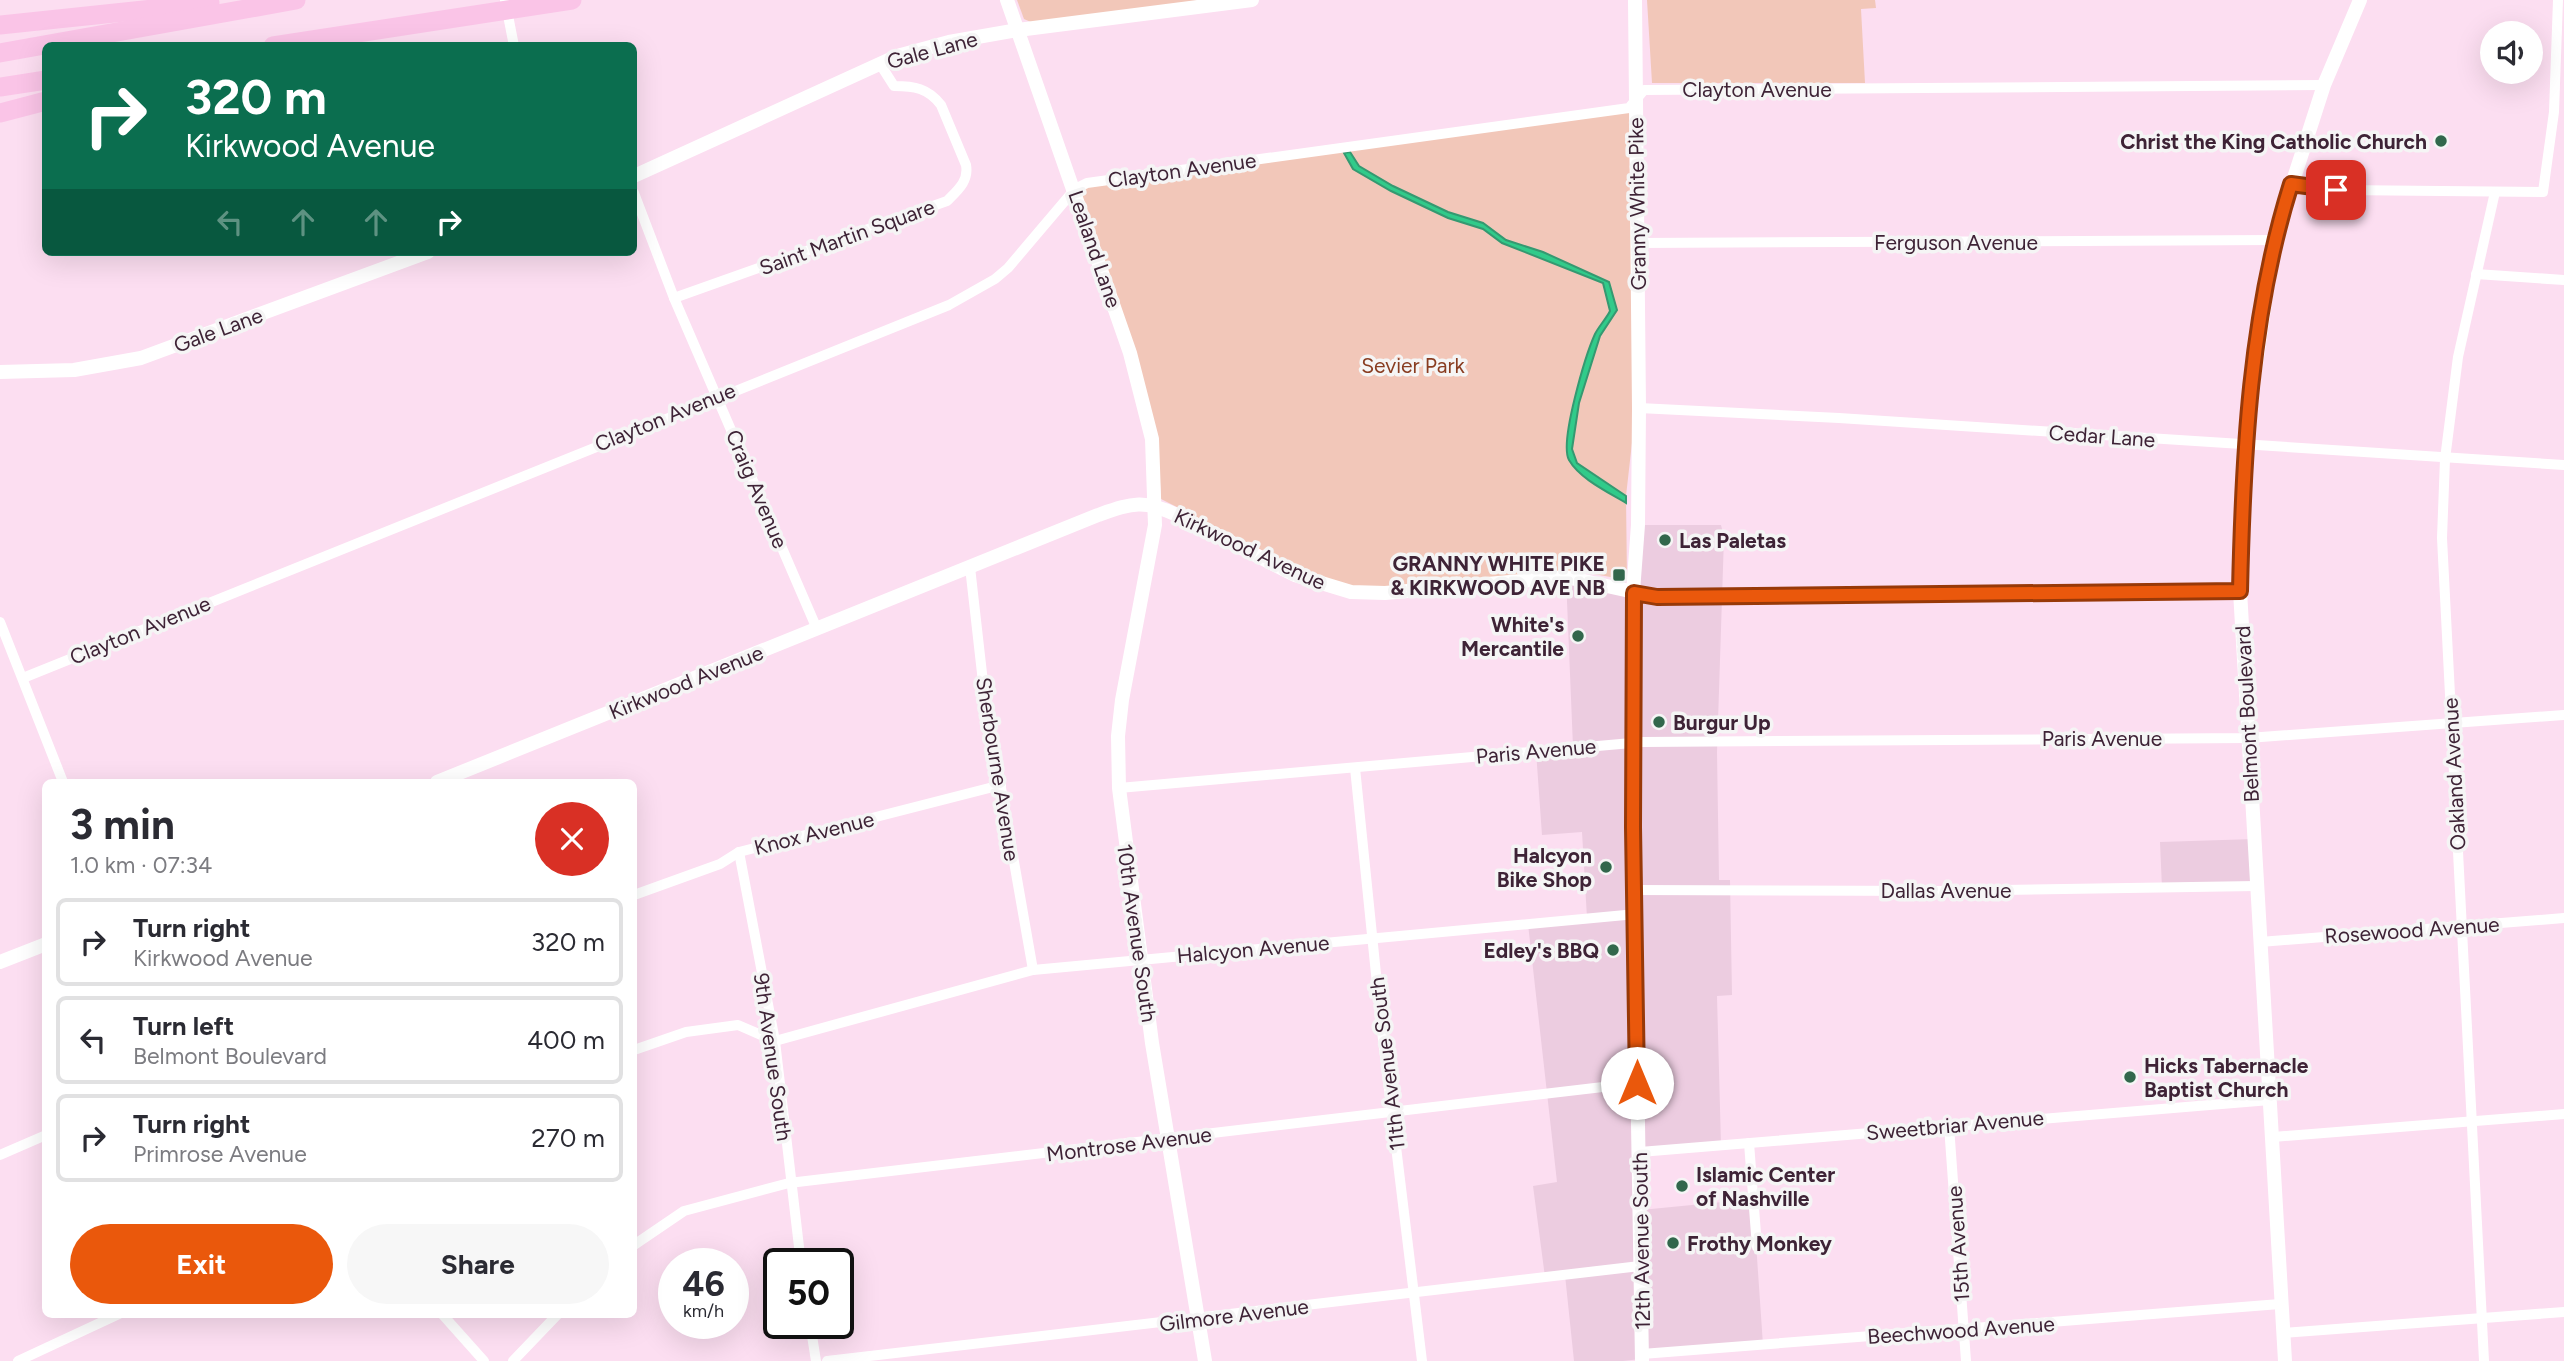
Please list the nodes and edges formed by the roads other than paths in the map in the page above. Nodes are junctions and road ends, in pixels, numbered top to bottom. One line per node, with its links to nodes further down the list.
1 (239, 0): 10 (highway)
2 (296, 0): 12 (highway)
3 (505, 0): 14 (street)
4 (572, 0): 13 (highway)
5 (1007, 0): 11 (street, Lealand Lane)
6 (1252, 0): 11 (street, Gale Lane)
7 (1635, 0): 21 (street, Granny White Pike)
8 (2360, 0): 19 (street, Belmont Boulevard)
9 (2558, 0): 27 (street)
10 (0, 25)
11 (1018, 30): 17 (street, Gale Lane); 26 (street, Lealand Lane)
12 (61, 42)
13 (301, 42)
14 (513, 42)
15 (42, 45): 16 (highway)
16 (0, 53)
17 (880, 64): 24 (street, Gale Lane); 34 (street, Saint Martin Square)
18 (42, 81): 20 (highway)
19 (2325, 85): 21 (street, Clayton Avenue); 25 (street, Belmont Boulevard)
20 (0, 88)
21 (1635, 100): 26 (street, Clayton Avenue); 30 (street, Granny White Pike)
22 (42, 102): 23 (highway)
23 (0, 113)
24 (637, 175)
25 (2291, 184): 27 (street); 29 (street, Belmont Boulevard)
26 (1074, 189): 36 (street, Clayton Avenue); 41 (street, Lealand Lane)
27 (2495, 192): 32 (street, Oakland Avenue)
28 (637, 200): 34 (street, Craig Avenue)
29 (2274, 240): 30 (street, Ferguson Avenue); 38 (street, Belmont Boulevard)
30 (1638, 243): 37 (street, Granny White Pike)
31 (417, 256): 35 (street, Gale Lane)
32 (2476, 274): 33 (street); 39 (street, Oakland Avenue)
33 (2564, 280)
34 (674, 298): 36 (street, Craig Avenue)
35 (0, 372)
36 (717, 396): 46 (street, Craig Avenue); 47 (street, Clayton Avenue)
37 (1639, 408): 38 (street, Cedar Lane); 44 (street, 12th Avenue South)
38 (2244, 446): 39 (street, Cedar Lane); 43 (street, Belmont Boulevard)
39 (2445, 458): 40 (street, Cedar Lane); 49 (street, Oakland Avenue)
40 (2564, 465)
41 (1154, 504): 42 (street, Kirkwood Avenue); 44 (street, Kirkwood Avenue); 56 (street, 10th Avenue South)
42 (970, 567): 46 (street, Kirkwood Avenue); 55 (street, Sherbourne Avenue)
43 (2240, 591): 44 (street, Kirkwood Avenue); 50 (street, Belmont Boulevard)
44 (1634, 593): 51 (street, 12th Avenue South)
45 (0, 622): 47 (street)
46 (817, 629): 54 (street, Kirkwood Avenue)
47 (23, 678): 53 (street)
48 (2564, 715): 49 (street, Paris Avenue)
49 (2451, 723): 50 (street, Paris Avenue); 63 (street, Oakland Avenue)
50 (2248, 738): 51 (street, Paris Avenue); 58 (street, Belmont Boulevard)
51 (1634, 743): 52 (street, Paris Avenue); 59 (street, 12th Avenue South)
52 (1355, 768): 56 (street, Paris Avenue); 64 (street, 11th Avenue South)
53 (62, 779)
54 (444, 779)
55 (1000, 785): 57 (street, Knox Avenue); 69 (street, Sherbourne Avenue)
56 (1119, 788): 67 (street, 10th Avenue South)
57 (739, 852): 60 (street, Knox Avenue); 70 (street, 9th Avenue South)
58 (2256, 886): 59 (street, Dallas Avenue); 65 (street, Belmont Boulevard)
59 (1635, 890): 61 (street, 12th Avenue South)
60 (637, 894)
61 (1636, 914): 64 (street, Halcyon Avenue); 72 (street, 12th Avenue South)
62 (2564, 918): 63 (street, Rosewood Avenue)
63 (2461, 926): 65 (street, Rosewood Avenue); 76 (street, Oakland Avenue)
64 (1373, 938): 67 (street, Halcyon Avenue); 74 (street, 11th Avenue South)
65 (2260, 942): 73 (street, Belmont Boulevard)
66 (42, 946): 68 (street)
67 (1142, 959): 69 (street, Halcyon Avenue); 80 (street, 10th Avenue South)
68 (0, 962)
69 (1033, 970): 70 (street, Halcyon Avenue)
70 (775, 1041): 71 (street); 84 (street, 9th Avenue South)
71 (637, 1049)
72 (1637, 1083): 74 (street, Montrose Avenue); 82 (street, 12th Avenue South)
73 (2270, 1100): 77 (street, Sweetbriar Avenue); 78 (street, Belmont Boulevard)
74 (1394, 1111): 80 (street, Montrose Avenue); 89 (street, 11th Avenue South)
75 (2564, 1114): 76 (street)
76 (2473, 1121): 78 (street); 95 (street, Oakland Avenue)
77 (1949, 1126): 81 (street, Sweetbriar Avenue); 97 (street, 15th Avenue)
78 (2273, 1136): 90 (street, Belmont Boulevard)
79 (42, 1137): 83 (street)
80 (1169, 1139): 84 (street, Montrose Avenue); 96 (street, 10th Avenue South)
81 (1749, 1143): 82 (street, Sweetbriar Avenue); 86 (street)
82 (1640, 1152): 88 (street, 12th Avenue South)
83 (0, 1155)
84 (789, 1183): 85 (street, Montrose Avenue); 87 (street, 9th Avenue South)
85 (637, 1243)
86 (1757, 1247)
87 (799, 1248)
88 (1640, 1266): 89 (street, Gilmore Avenue); 100 (street, 12th Avenue South)
89 (1415, 1293): 96 (street, Gilmore Avenue); 107 (street, 11th Avenue South)
90 (2280, 1304): 97 (street, Beechwood Avenue); 98 (street, Belmont Boulevard)
91 (2564, 1312): 95 (street)
92 (110, 1318): 101 (street)
93 (446, 1318): 102 (street)
94 (554, 1318): 103 (street)
95 (2483, 1318): 98 (street); 110 (street, Oakland Avenue)
96 (1199, 1319): 105 (street, Gilmore Avenue); 106 (street, 10th Avenue South)
97 (1964, 1328): 100 (street, Beechwood Avenue); 108 (street, 15th Avenue)
98 (2282, 1333): 109 (street, Belmont Boulevard)
99 (813, 1339): 104 (street)
100 (1642, 1357)
101 (18, 1361)
102 (484, 1361)
103 (513, 1361)
104 (816, 1361)
105 (827, 1361)
106 (1206, 1361)
107 (1422, 1361)
108 (1966, 1361)
109 (2285, 1361)
110 (2484, 1361)

